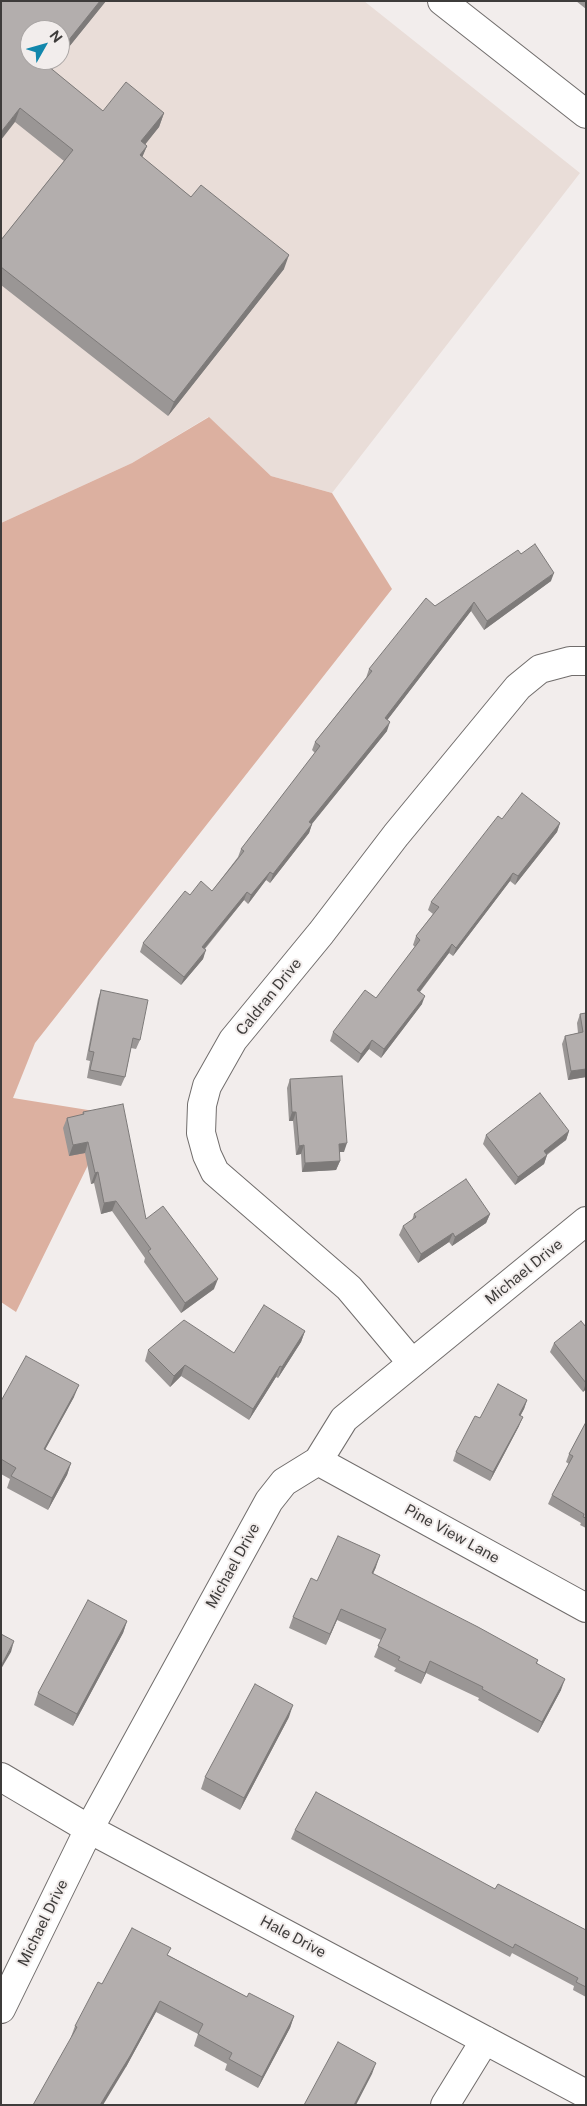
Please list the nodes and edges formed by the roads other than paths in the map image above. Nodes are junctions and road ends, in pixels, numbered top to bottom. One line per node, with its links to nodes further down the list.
1 (442, 1): 2 (street)
2 (586, 114)
3 (586, 662): 5 (street, Caldran Drive)
4 (586, 1221): 5 (street, Michael Drive)
5 (412, 1363): 6 (street, Michael Drive)
6 (318, 1461): 7 (street, Pine View Lane); 9 (street, Michael Drive)
7 (586, 1608)
8 (1, 1777): 9 (street, Hale Drive)
9 (90, 1829): 10 (street, Michael Drive); 11 (street, Hale Drive)
10 (1, 2009)
11 (486, 2040): 12 (street, Hale Drive); 13 (street)
12 (586, 2094)
13 (445, 2105)

